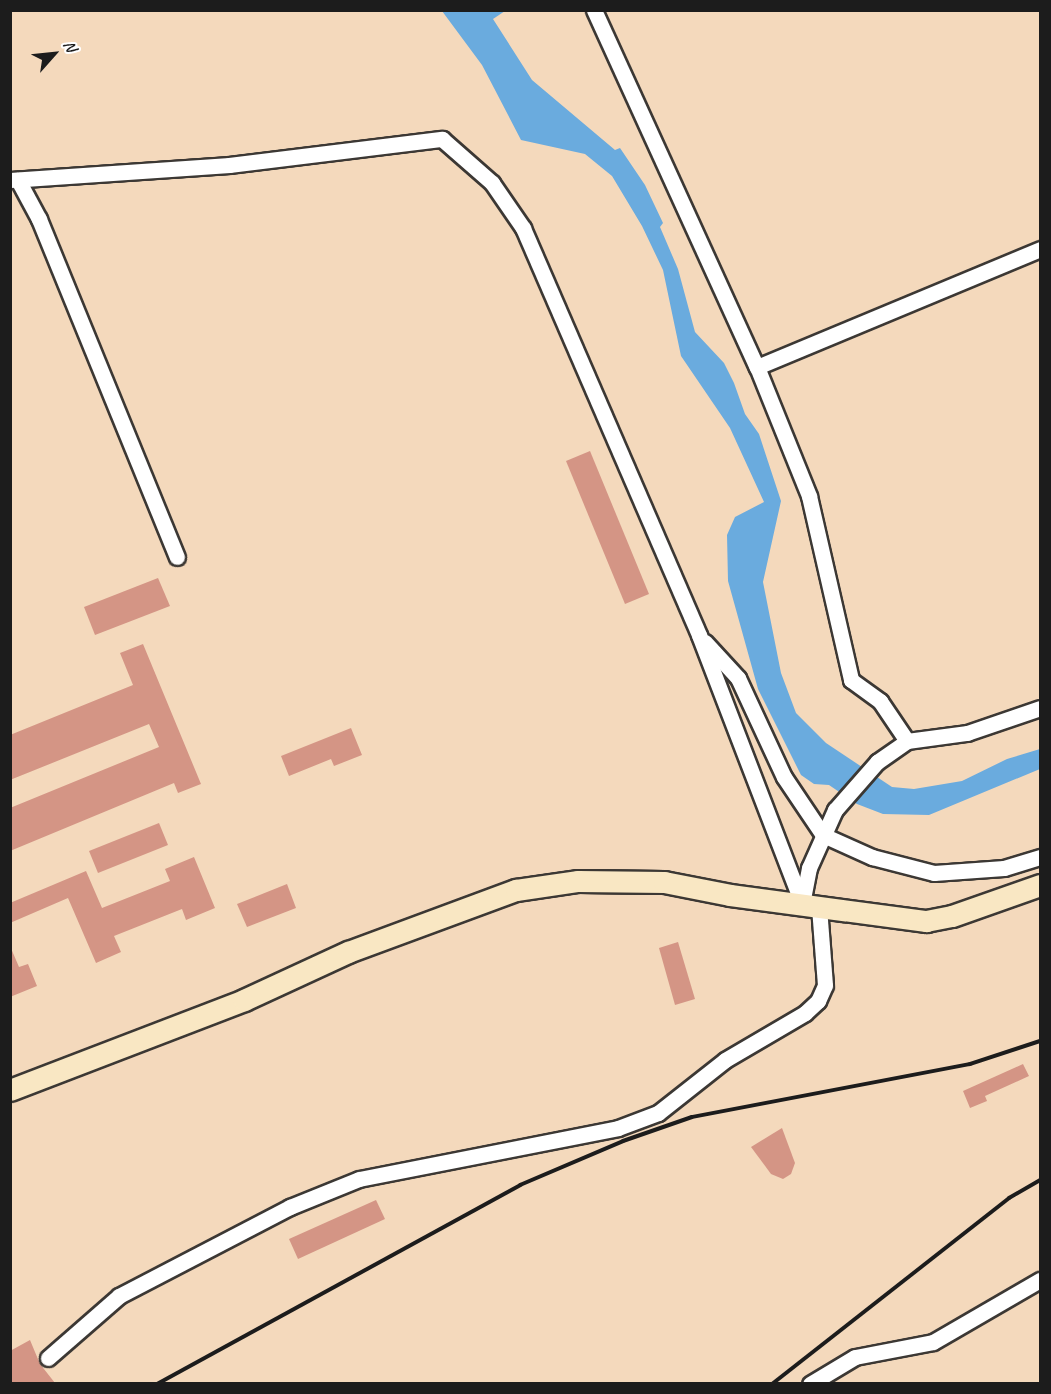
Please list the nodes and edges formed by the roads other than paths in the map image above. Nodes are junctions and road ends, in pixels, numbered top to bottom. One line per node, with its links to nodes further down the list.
1 (594, 10): 4 (street)
2 (14, 180): 5 (street); 6 (street)
3 (1041, 249): 4 (street)
4 (757, 367): 8 (street)
5 (177, 557)
6 (699, 636): 9 (street); 12 (street)
7 (1041, 708): 8 (street)
8 (907, 741): 9 (street)
9 (823, 835): 10 (street); 12 (street)
10 (1041, 857)
11 (1041, 885): 12 (street)
12 (810, 906): 13 (street); 15 (street)
13 (10, 1090)
14 (1041, 1280): 16 (street)
15 (48, 1359)
16 (810, 1383)

